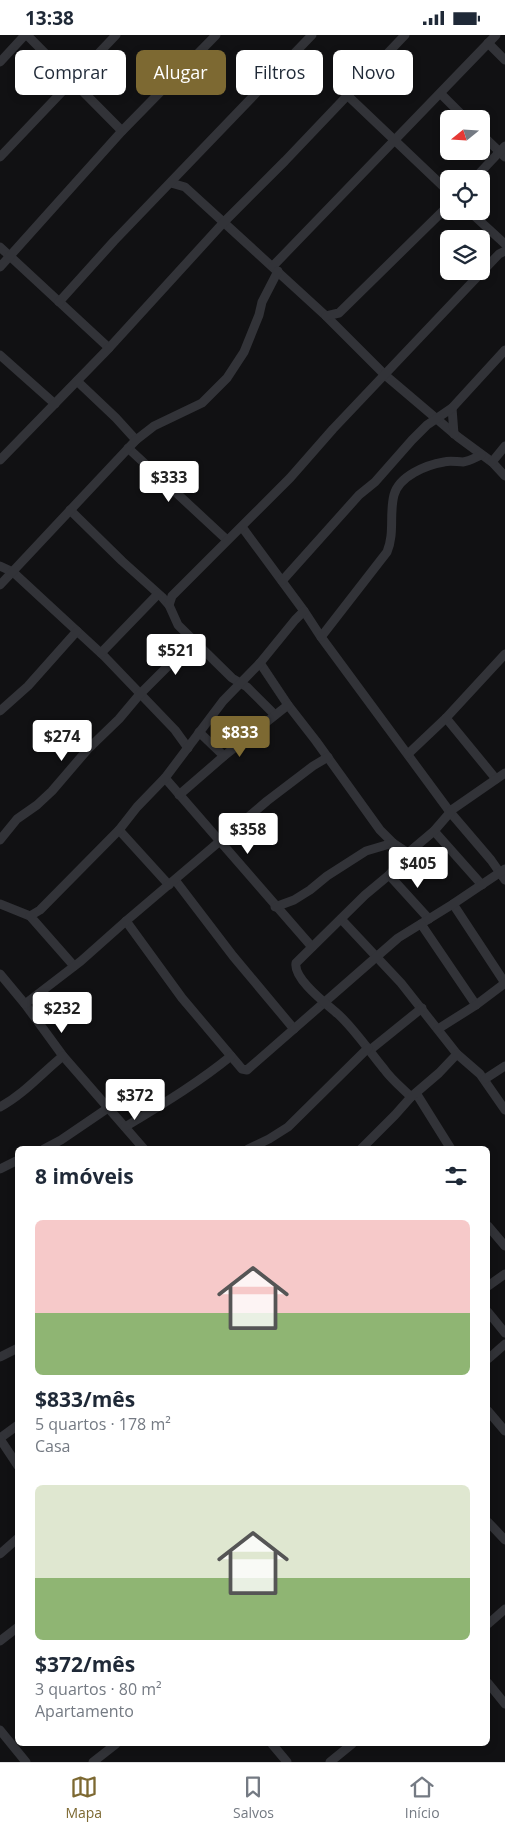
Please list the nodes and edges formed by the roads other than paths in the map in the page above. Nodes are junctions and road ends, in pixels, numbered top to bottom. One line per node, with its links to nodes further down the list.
1 (26, 35): 8 (street); 12 (street)
2 (116, 35): 9 (street)
3 (216, 35): 18 (street)
4 (312, 35): 24 (street)
5 (405, 35): 10 (street)
6 (496, 35): 7 (street)
7 (488, 43): 11 (street); 13 (street)
8 (41, 50)
9 (101, 50)
10 (390, 50)
11 (505, 60)
12 (0, 62)
13 (441, 94): 17 (street); 19 (street)
14 (58, 95): 22 (street)
15 (85, 95): 18 (street)
16 (347, 95): 19 (street); 30 (street)
17 (457, 110)
18 (122, 131): 35 (street)
19 (394, 141): 26 (street); 37 (street)
20 (490, 141): 21 (street)
21 (503, 152): 23 (street)
22 (0, 157)
23 (484, 170)
24 (182, 171): 25 (street); 27 (street)
25 (171, 183): 27 (street); 38 (street)
26 (440, 184)
27 (185, 187): 30 (street)
28 (440, 214): 39 (street)
29 (480, 220): 31 (street)
30 (224, 222): 37 (street); 42 (street)
31 (498, 237): 32 (street); 34 (street)
32 (505, 244)
33 (0, 247): 35 (street)
34 (502, 252): 45 (street)
35 (10, 257): 36 (street); 38 (street)
36 (0, 267)
37 (276, 269): 40 (street); 51 (street)
38 (59, 302): 42 (street)
39 (339, 313): 40 (street); 41 (street)
40 (326, 316): 41 (street)
41 (336, 325): 45 (street)
42 (109, 348): 46 (street)
43 (505, 350): 48 (street)
44 (0, 355): 47 (street)
45 (385, 375): 49 (street); 59 (street)
46 (77, 381): 47 (street); 51 (street)
47 (55, 404): 55 (street)
48 (452, 408): 49 (street); 50 (street)
49 (436, 418): 50 (street); 63 (street)
50 (454, 434): 54 (street)
51 (136, 440): 53 (street)
52 (505, 446): 56 (street)
53 (128, 448): 58 (street); 60 (street)
54 (482, 455): 56 (street); 68 (street)
55 (1, 458)
56 (492, 462): 57 (street)
57 (505, 476)
58 (70, 510): 62 (street); 65 (street)
59 (242, 527): 60 (street); 63 (street)
60 (227, 540): 65 (street)
61 (0, 566): 62 (street)
62 (13, 572): 64 (street); 67 (street)
63 (282, 581): 66 (street)
64 (0, 585)
65 (165, 598): 69 (street); 70 (street)
66 (304, 611): 68 (street); 72 (street)
67 (77, 631): 70 (street); 76 (street)
68 (321, 637): 82 (street)
69 (194, 640): 73 (street); 74 (street)
70 (101, 653): 74 (street)
71 (505, 654): 78 (street)
72 (260, 663): 73 (street); 75 (street)
73 (239, 683): 77 (street); 80 (street)
74 (140, 694): 79 (street); 92 (street)
75 (288, 705): 77 (street); 84 (street)
76 (0, 711)
77 (275, 715): 83 (street)
78 (446, 718): 82 (street); 87 (street)
79 (175, 730): 80 (street); 81 (street)
80 (198, 735): 81 (street); 83 (street)
81 (188, 749): 86 (street)
82 (408, 754): 89 (street)
83 (224, 756): 88 (street)
84 (328, 757): 93 (street); 94 (street)
85 (505, 774): 87 (street)
86 (165, 778): 88 (street); 90 (street)
87 (496, 779): 89 (street)
88 (179, 795): 93 (street)
89 (450, 813): 91 (street); 96 (street)
90 (119, 830): 98 (street); 103 (street)
91 (434, 831): 95 (street); 99 (street)
92 (0, 840)
93 (221, 841): 98 (street); 102 (street)
94 (393, 843): 95 (street); 102 (street)
95 (408, 853): 97 (street)
96 (503, 873): 99 (street)
97 (389, 875): 105 (street); 107 (street)
98 (172, 883): 106 (street); 118 (street)
99 (482, 885): 101 (street)
100 (0, 904): 104 (street)
101 (453, 904): 107 (street); 113 (street)
102 (275, 907): 109 (street)
103 (40, 910): 104 (street); 108 (street)
104 (30, 916): 108 (street)
105 (341, 919): 109 (street); 110 (street)
106 (126, 921): 111 (street); 123 (street)
107 (425, 921): 110 (street); 116 (street)
108 (40, 926): 111 (street)
109 (312, 947): 114 (street)
110 (376, 957): 114 (street); 117 (street)
111 (74, 967): 115 (street)
112 (0, 974): 115 (street)
113 (505, 983): 116 (street)
114 (324, 1002): 118 (street); 120 (street)
115 (26, 1004): 122 (street)
116 (476, 1005): 119 (street)
117 (422, 1008): 119 (street); 120 (street)
118 (294, 1029): 123 (street)
119 (438, 1029): 121 (street)
120 (369, 1049): 126 (street); 133 (street)
121 (456, 1054): 125 (street); 126 (street)
122 (63, 1056): 127 (street); 128 (street)
123 (231, 1056): 130 (street)
124 (505, 1066): 125 (street)
125 (484, 1079): 129 (street)
126 (413, 1095): 134 (street); 135 (street)
127 (0, 1107)
128 (108, 1108): 130 (street); 131 (street)
129 (505, 1110)
130 (125, 1127): 132 (street)
131 (50, 1146)
132 (141, 1146)
133 (254, 1146)
134 (364, 1146)
135 (449, 1146)
136 (15, 1162): 137 (street)
137 (0, 1169)
138 (490, 1228): 139 (street)
139 (505, 1246)
140 (505, 1274): 141 (street)
141 (490, 1285)
142 (490, 1314): 143 (street)
143 (505, 1333)
144 (505, 1344): 147 (street)
145 (15, 1350): 146 (street)
146 (0, 1357)
147 (490, 1357)
148 (490, 1413): 150 (street)
149 (15, 1427): 151 (street)
150 (505, 1431)
151 (0, 1438): 152 (street)
152 (15, 1461)
153 (490, 1524): 154 (street)
154 (495, 1530): 155 (street); 156 (street)
155 (490, 1535)
156 (505, 1540)
157 (15, 1541): 158 (street)
158 (0, 1554)
159 (505, 1609): 160 (street)
160 (490, 1623)
161 (15, 1629): 162 (street)
162 (0, 1641)
163 (490, 1685): 164 (street)
164 (505, 1704)
165 (0, 1730): 169 (street)
166 (113, 1746): 170 (street)
167 (274, 1746): 171 (street)
168 (350, 1746): 172 (street)
169 (26, 1762)
170 (92, 1762)
171 (287, 1762)
172 (330, 1762)

